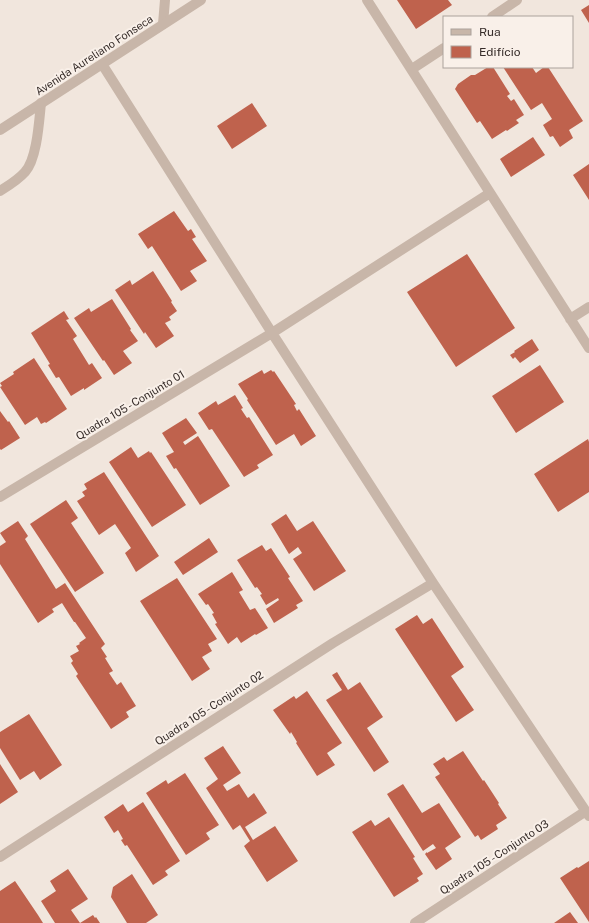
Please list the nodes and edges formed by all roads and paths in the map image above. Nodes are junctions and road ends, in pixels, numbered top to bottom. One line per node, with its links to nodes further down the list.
1 (164, 0): 6 (street)
2 (200, 0): 6 (street, Avenida Aureliano Fonseca)
3 (367, 0): 9 (street)
4 (517, 0): 5 (street)
5 (493, 16)
6 (163, 24): 8 (street, Avenida Aureliano Fonseca)
7 (443, 49): 9 (street)
8 (102, 64): 10 (street, Avenida Aureliano Fonseca); 16 (street)
9 (412, 69): 13 (street)
10 (41, 103): 11 (street, Avenida Aureliano Fonseca); 12 (street)
11 (0, 130)
12 (0, 191)
13 (490, 193): 15 (street); 16 (street, Quadra 105 - Conjunto 01)
14 (589, 307): 15 (street)
15 (570, 319): 17 (street)
16 (272, 333): 18 (street, Quadra 105 - Conjunto 01); 19 (street)
17 (589, 348)
18 (0, 497)
19 (434, 583): 20 (street); 21 (street, Quadra 105 - Conjunto 02)
20 (587, 814): 22 (street, Quadra 105 - Conjunto 03)
21 (0, 857)
22 (414, 923)

